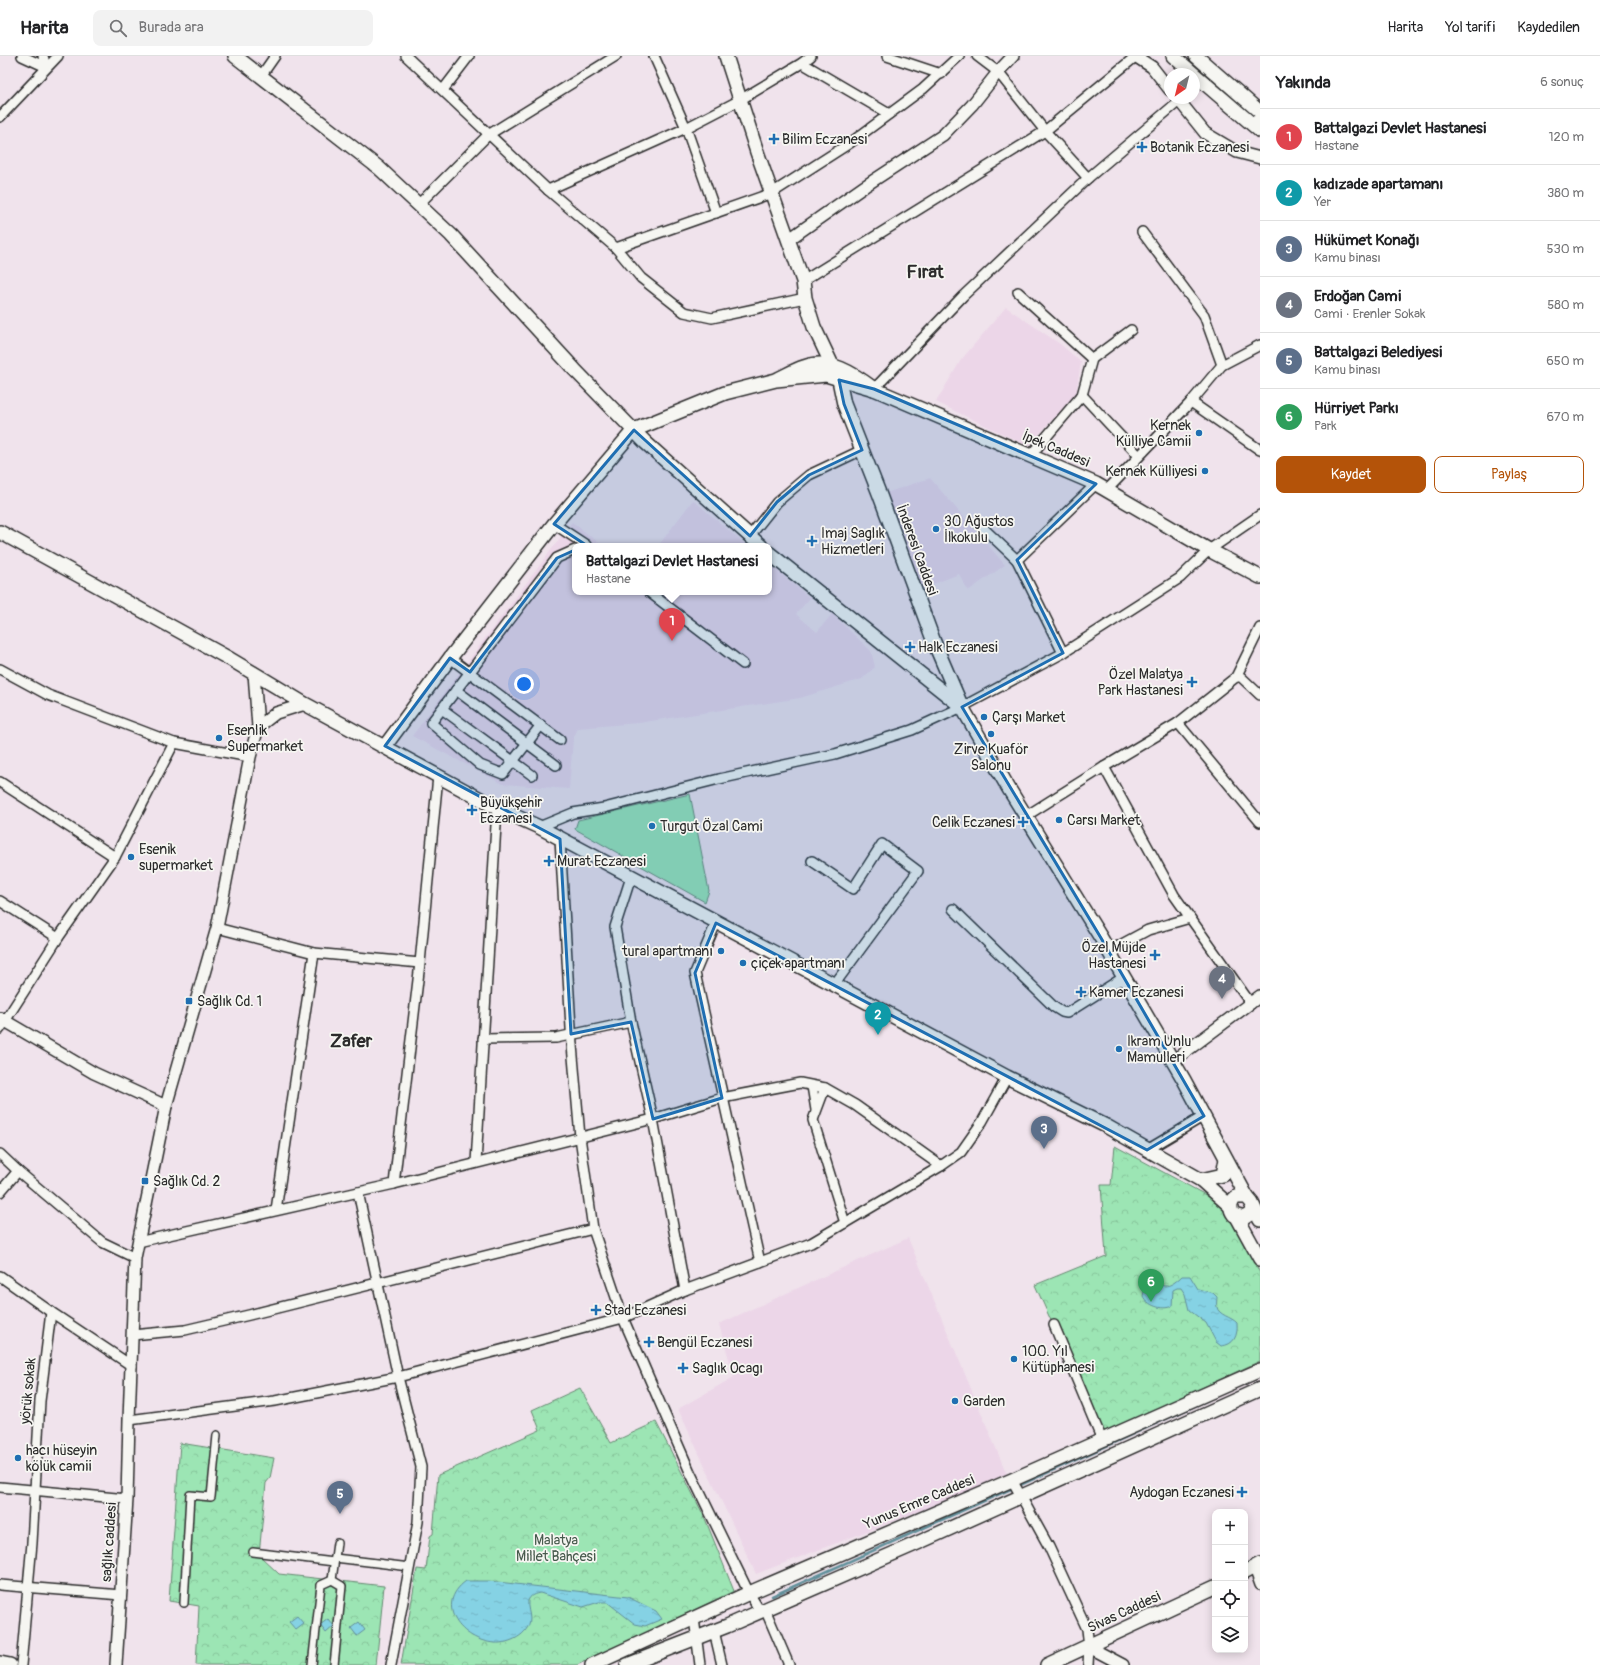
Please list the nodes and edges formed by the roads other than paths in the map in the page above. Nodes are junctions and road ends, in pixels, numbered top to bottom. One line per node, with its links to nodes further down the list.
1 (22, 56): 20 (street)
2 (42, 56): 20 (street)
3 (58, 56): 20 (street)
4 (235, 56): 23 (main road)
5 (275, 56): 23 (street)
6 (406, 56): 25 (street)
7 (469, 56): 25 (street)
8 (616, 56): 36 (street)
9 (654, 56): 33 (street)
10 (726, 56): 26 (main road, İnderesi Caddesi)
11 (811, 56): 19 (street)
12 (887, 56): 22 (street)
13 (959, 56): 22 (street)
14 (976, 56): 21 (street)
15 (1013, 56): 21 (street)
16 (1135, 56): 24 (street); 34 (street)
17 (1173, 56): 32 (main road)
18 (1196, 56): 29 (main road)
19 (802, 63): 26 (street); 30 (street)
20 (46, 67): 31 (street)
21 (998, 72): 34 (street); 44 (street)
22 (941, 74): 30 (street)
23 (261, 76): 41 (main road)
24 (1164, 82)
25 (443, 90): 36 (street)
26 (740, 100): 33 (street); 40 (main road, İnderesi Caddesi)
27 (1173, 104): 38 (street)
28 (1181, 104): 37 (street)
29 (1260, 112)
30 (889, 114): 40 (street)
31 (0, 117)
32 (1255, 120): 35 (main road)
33 (686, 128): 39 (street); 42 (street)
34 (1045, 131): 38 (street); 46 (street)
35 (1260, 131)
36 (488, 135): 39 (street); 41 (street)
37 (1260, 158)
38 (1088, 178): 56 (street)
39 (548, 190): 45 (street)
40 (772, 193): 42 (street); 44 (main road, İnderesi Caddesi)
41 (418, 205): 59 (main road)
42 (716, 213): 45 (street)
43 (1142, 232): 52 (street)
44 (788, 240): 46 (main road, İnderesi Caddesi)
45 (616, 248): 48 (street)
46 (803, 281): 48 (main road, İnderesi Caddesi)
47 (1018, 292): 51 (street)
48 (805, 298): 53 (main road, İnderesi Caddesi)
49 (1131, 330): 51 (street)
50 (1260, 345): 52 (street)
51 (1092, 359): 57 (street)
52 (1222, 365): 58 (street)
53 (832, 366): 54 (main road); 55 (main road, İnderesi Caddesi); 56 (main road)
54 (776, 380): 55 (main road); 59 (main road)
55 (839, 380): 56 (main road); 60 (main road, İnderesi Caddesi)
56 (874, 389): 62 (main road, İpek Caddesi)
57 (1082, 395): 62 (street); 63 (street)
58 (1191, 402): 61 (street); 63 (street)
59 (634, 430): 66 (main road); 69 (main road)
60 (862, 450): 69 (street); 89 (main road, İnderesi Caddesi)
61 (1260, 450)
62 (1030, 456): 64 (main road, İpek Caddesi)
63 (1139, 456): 64 (street)
64 (1102, 487): 72 (main road, İpek Caddesi); 75 (street)
65 (1260, 515): 72 (street)
66 (554, 524): 70 (street); 80 (main road)
67 (980, 526): 75 (street)
68 (0, 532): 84 (main road)
69 (750, 536): 71 (main road)
70 (581, 543)
71 (758, 543)
72 (1209, 550): 76 (main road, İpek Caddesi); 79 (street)
73 (572, 551): 83 (street)
74 (772, 555): 89 (main road)
75 (1017, 560): 79 (street)
76 (1260, 577)
77 (653, 595): 81 (street)
78 (1260, 628): 85 (street)
79 (1063, 653): 89 (street)
80 (450, 658): 83 (street); 97 (main road)
81 (742, 664)
82 (0, 669): 95 (street)
83 (470, 672): 86 (street); 92 (street)
84 (254, 673): 88 (main road); 93 (street, sağlık caddesi)
85 (1236, 677): 87 (street); 91 (street)
86 (456, 690): 90 (street); 96 (street)
87 (1260, 695)
88 (305, 704): 93 (street); 97 (main road)
89 (962, 707): 106 (main road); 108 (street)
90 (442, 709): 99 (street); 99 (street)
91 (1178, 723): 101 (street); 107 (street)
92 (541, 725): 94 (street); 96 (street)
93 (258, 726): 98 (street, sağlık caddesi)
94 (560, 740)
95 (174, 743): 98 (street); 110 (street)
96 (527, 743): 99 (street); 100 (street)
97 (385, 746): 103 (main road)
98 (250, 757): 117 (street, sağlık caddesi)
99 (513, 762): 102 (street)
100 (556, 765)
101 (1104, 767): 106 (street); 115 (street)
102 (532, 775)
103 (438, 776): 105 (main road); 121 (street)
104 (0, 782): 110 (street)
105 (497, 808): 108 (main road); 129 (street)
106 (1026, 816): 119 (main road)
107 (1260, 822)
108 (539, 827): 109 (main road)
109 (560, 839): 112 (main road); 128 (street)
110 (115, 857): 118 (street)
111 (812, 862): 123 (street)
112 (631, 877): 116 (main road); 126 (street)
113 (0, 901): 118 (street)
114 (953, 909): 122 (street)
115 (1190, 918): 119 (street); 125 (street)
116 (716, 923): 123 (main road); 134 (street)
117 (217, 928): 120 (street); 135 (street, sağlık caddesi)
118 (58, 938): 127 (street)
119 (1109, 950): 122 (main road)
120 (314, 953): 121 (street); 152 (street)
121 (420, 963): 147 (street)
122 (1124, 977): 130 (main road)
123 (834, 985): 131 (main road)
124 (1260, 996): 125 (street)
125 (1251, 1004): 130 (street)
126 (631, 1022): 128 (street); 138 (street)
127 (2, 1023): 135 (street)
128 (571, 1034): 129 (street); 139 (street)
129 (483, 1039): 143 (street)
130 (1173, 1061): 137 (main road)
131 (1007, 1077): 140 (main road); 144 (street)
132 (812, 1086): 133 (street); 134 (street); 136 (street)
133 (825, 1088): 136 (street); 144 (street)
134 (722, 1098): 138 (street); 160 (street)
135 (166, 1106): 157 (street, sağlık caddesi)
136 (817, 1111): 155 (street)
137 (1204, 1116): 140 (street); 142 (main road)
138 (653, 1119): 139 (street); 163 (street)
139 (580, 1137): 143 (street); 156 (street)
140 (1147, 1150): 146 (main road)
141 (0, 1154): 145 (street)
142 (1226, 1159): 146 (main road); 150 (main road)
143 (476, 1163): 147 (street)
144 (941, 1166): 155 (street)
145 (18, 1171): 148 (street); 158 (street)
146 (1201, 1180): 151 (main road)
147 (394, 1184): 149 (street)
148 (0, 1192)
149 (358, 1192): 152 (street); 162 (street)
150 (1250, 1202): 151 (main road); 153 (main road); 154 (main road)
151 (1230, 1206): 153 (main road)
152 (276, 1210): 157 (street)
153 (1237, 1217): 159 (main road)
154 (1260, 1220)
155 (844, 1223): 160 (street)
156 (593, 1229): 162 (street); 165 (street)
157 (138, 1242): 158 (street, sağlık caddesi)
158 (135, 1258): 167 (street, sağlık caddesi)
159 (1260, 1259)
160 (760, 1262): 163 (street)
161 (0, 1276): 164 (street)
162 (378, 1282): 167 (street); 170 (street)
163 (685, 1290): 165 (street)
164 (51, 1312): 168 (street); 177 (street, yörük sokak)
165 (623, 1318): 170 (street); 190 (street)
166 (1054, 1325): 174 (street)
167 (132, 1335): 168 (street, sağlık caddesi)
168 (132, 1366): 172 (street, sağlık caddesi)
169 (1260, 1370): 174 (main road, Yunus Emre Caddesi)
170 (398, 1377): 172 (street); 183 (street)
171 (1260, 1389): 178 (main road)
172 (129, 1420): 179 (street, sağlık caddesi)
173 (217, 1436): 192 (street)
174 (1102, 1440): 175 (main road, Yunus Emre Caddesi)
175 (1012, 1480): 178 (street); 190 (main road, Yunus Emre Caddesi)
176 (0, 1487): 177 (street)
177 (35, 1489): 179 (street); 188 (street, yörük sokak)
178 (1022, 1496): 193 (main road); 197 (street)
179 (128, 1499): 191 (street, sağlık caddesi)
180 (337, 1543): 182 (street)
181 (253, 1552): 182 (street)
182 (335, 1560): 183 (street); 185 (street)
183 (410, 1567): 204 (street)
184 (1253, 1568): 187 (street)
185 (332, 1580): 202 (street); 203 (street)
186 (0, 1585): 188 (street)
187 (1260, 1585)
188 (28, 1588): 191 (street); 200 (street, yörük sokak)
189 (1212, 1588): 197 (main road, Sivas Caddesi)
190 (749, 1593): 193 (street); 194 (main road, Yunus Emre Caddesi)
191 (121, 1595): 201 (street, sağlık caddesi)
192 (184, 1603)
193 (762, 1610): 195 (main road); 209 (street)
194 (694, 1618): 196 (street); 205 (main road, Yunus Emre Caddesi)
195 (714, 1631): 196 (main road); 208 (street)
196 (697, 1637): 206 (main road); 207 (street)
197 (1089, 1646): 210 (main road, Sivas Caddesi); 211 (street); 212 (street)
198 (0, 1663): 199 (main road)
199 (10, 1665)
200 (21, 1665)
201 (116, 1665)
202 (312, 1665)
203 (334, 1665)
204 (391, 1665)
205 (592, 1665)
206 (627, 1665)
207 (700, 1665)
208 (722, 1665)
209 (790, 1665)
210 (1047, 1665)
211 (1088, 1665)
212 (1123, 1665)

